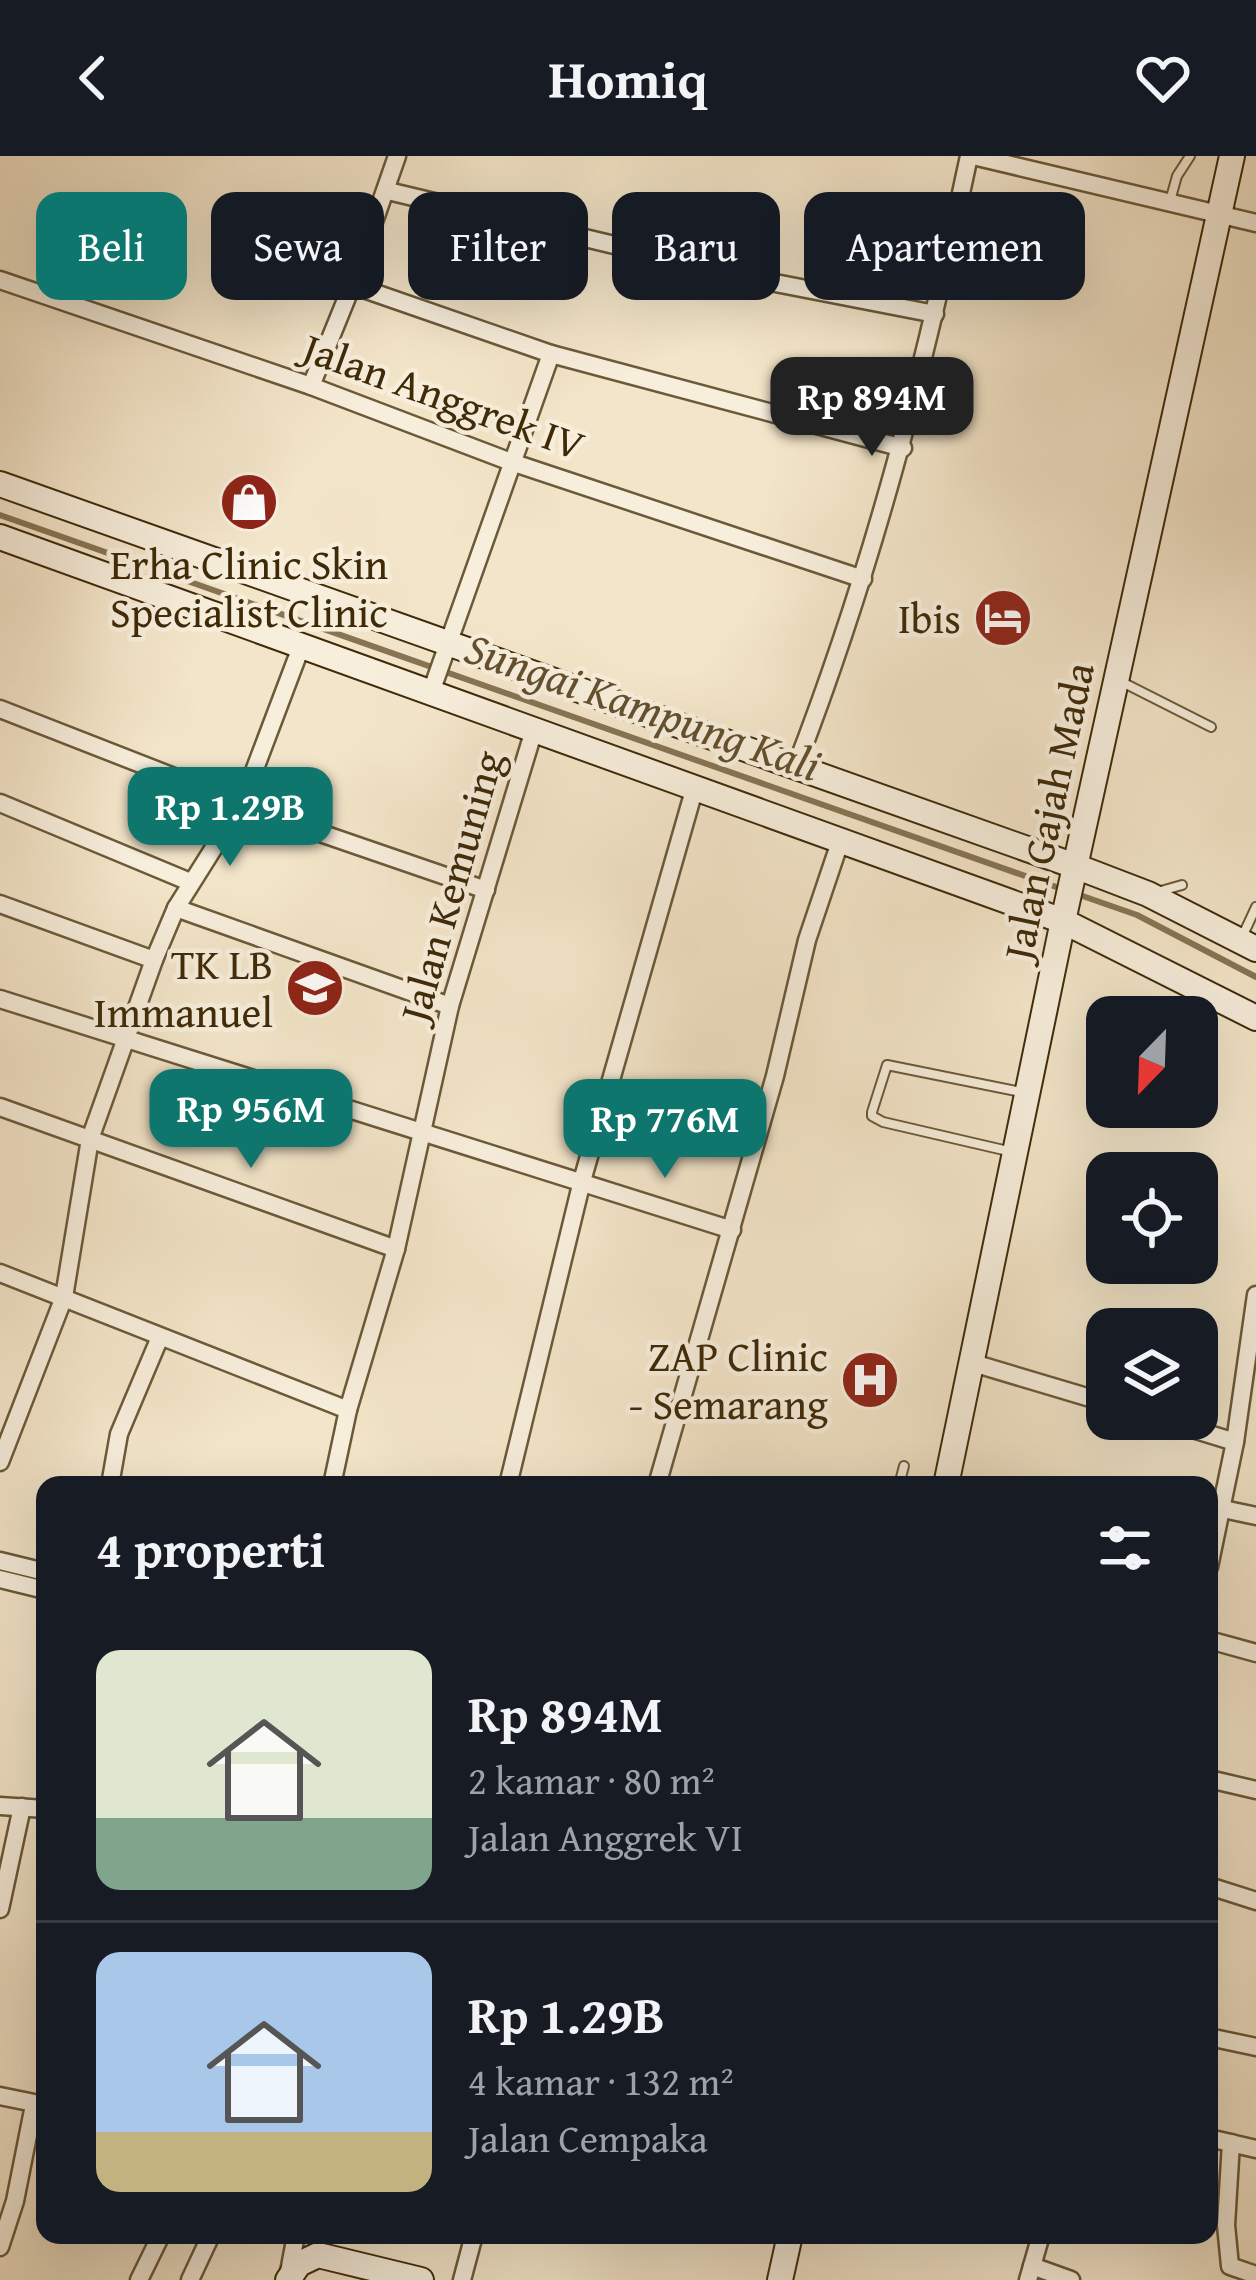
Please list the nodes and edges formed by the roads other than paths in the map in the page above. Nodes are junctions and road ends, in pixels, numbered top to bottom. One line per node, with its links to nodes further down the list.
1 (397, 156): 5 (street)
2 (971, 156): 7 (street); 13 (street)
3 (1190, 156): 7 (lane)
4 (1232, 156): 8 (main road, Jalan Gajah Mada)
5 (388, 191): 6 (street); 13 (street)
6 (384, 201)
7 (1170, 201): 8 (street)
8 (1222, 213): 9 (street); 23 (main road, Jalan Gajah Mada)
9 (1256, 223)
10 (0, 280): 15 (street, Jalan Anggrek IV)
11 (384, 296): 14 (street)
12 (346, 300): 15 (street)
13 (935, 314): 16 (street)
14 (551, 354): 16 (street); 17 (street)
15 (310, 386): 17 (street, Jalan Anggrek IV)
16 (902, 448): 20 (street)
17 (511, 462): 20 (street, Jalan Anggrek IV); 22 (street)
18 (0, 484): 22 (main road)
19 (0, 537): 21 (main road)
20 (863, 579): 28 (street)
21 (301, 646): 24 (main road); 31 (street)
22 (446, 648): 24 (street); 28 (main road)
23 (1117, 680): 26 (lane); 33 (main road, Jalan Gajah Mada)
24 (432, 689): 27 (main road)
25 (0, 709): 31 (street)
26 (1211, 727)
27 (534, 730): 29 (main road); 36 (street, Jalan Kemuning)
28 (796, 769): 33 (main road)
29 (695, 787): 32 (main road); 53 (street)
30 (0, 803): 34 (street)
31 (242, 803): 34 (street); 36 (street)
32 (841, 839): 41 (main road); 54 (street)
33 (1074, 872): 37 (main road); 41 (main road, Jalan Gajah Mada)
34 (190, 882): 39 (street)
35 (1182, 885): 37 (lane)
36 (486, 890): 45 (street, Jalan Kemuning)
37 (1148, 894): 42 (main road)
38 (0, 904): 43 (street)
39 (176, 908): 43 (street); 45 (street)
40 (1252, 908): 42 (lane)
41 (1063, 920): 46 (main road); 48 (main road, Jalan Gajah Mada)
42 (1248, 945)
43 (154, 960): 47 (street)
44 (0, 999): 47 (street)
45 (450, 1006): 50 (street, Jalan Kemuning)
46 (1256, 1018)
47 (126, 1037): 50 (street); 51 (street)
48 (1027, 1094): 52 (main road, Jalan Gajah Mada); 52 (lane)
49 (0, 1107): 51 (street)
50 (424, 1132): 53 (street); 55 (street, Jalan Kemuning)
51 (91, 1139): 55 (street); 58 (street)
52 (1015, 1153): 60 (main road, Jalan Gajah Mada)
53 (582, 1181): 54 (street); 70 (street)
54 (732, 1230): 71 (street)
55 (396, 1249): 62 (street, Jalan Kemuning)
56 (0, 1273): 58 (street)
57 (1256, 1295): 65 (street)
58 (64, 1297): 59 (street); 63 (street)
59 (160, 1336): 62 (street); 68 (street)
60 (974, 1363): 61 (street); 73 (main road, Jalan Gajah Mada)
61 (1086, 1397)
62 (348, 1410): 69 (street, Jalan Kemuning)
63 (5, 1432): 66 (street)
64 (1218, 1437): 65 (street)
65 (1235, 1442): 74 (street)
66 (0, 1462)
67 (904, 1466): 72 (lane)
68 (112, 1476)
69 (334, 1476)
70 (510, 1476)
71 (660, 1476)
72 (901, 1476)
73 (948, 1476)
74 (1223, 1509): 75 (street); 76 (street)
75 (1256, 1516)
76 (1218, 1530)
77 (0, 1561): 78 (street)
78 (36, 1578)
79 (0, 1579): 80 (street)
80 (36, 1580)
81 (1218, 1642): 82 (street)
82 (1256, 1653)
83 (1218, 1781): 84 (street)
84 (1256, 1790)
85 (0, 1806): 86 (street)
86 (22, 1807): 87 (street); 90 (street)
87 (36, 1809)
88 (1218, 1889): 89 (street)
89 (1256, 1900)
90 (0, 1909)
91 (1218, 2039): 92 (street)
92 (1256, 2047)
93 (0, 2096): 94 (street)
94 (36, 2104)
95 (36, 2119): 99 (street)
96 (1218, 2140): 97 (street)
97 (1231, 2143): 98 (street); 109 (street)
98 (1256, 2149)
99 (2, 2236)
100 (153, 2244): 110 (street)
101 (207, 2244): 111 (street)
102 (294, 2244): 112 (street)
103 (471, 2244): 114 (street)
104 (788, 2244): 115 (main road)
105 (1038, 2244): 106 (street)
106 (1030, 2273): 116 (street)
107 (1224, 2273): 109 (street)
108 (387, 2276): 112 (main road); 113 (main road)
109 (1256, 2277)
110 (139, 2280)
111 (190, 2280)
112 (288, 2280)
113 (421, 2280)
114 (462, 2280)
115 (780, 2280)
116 (1071, 2280)

